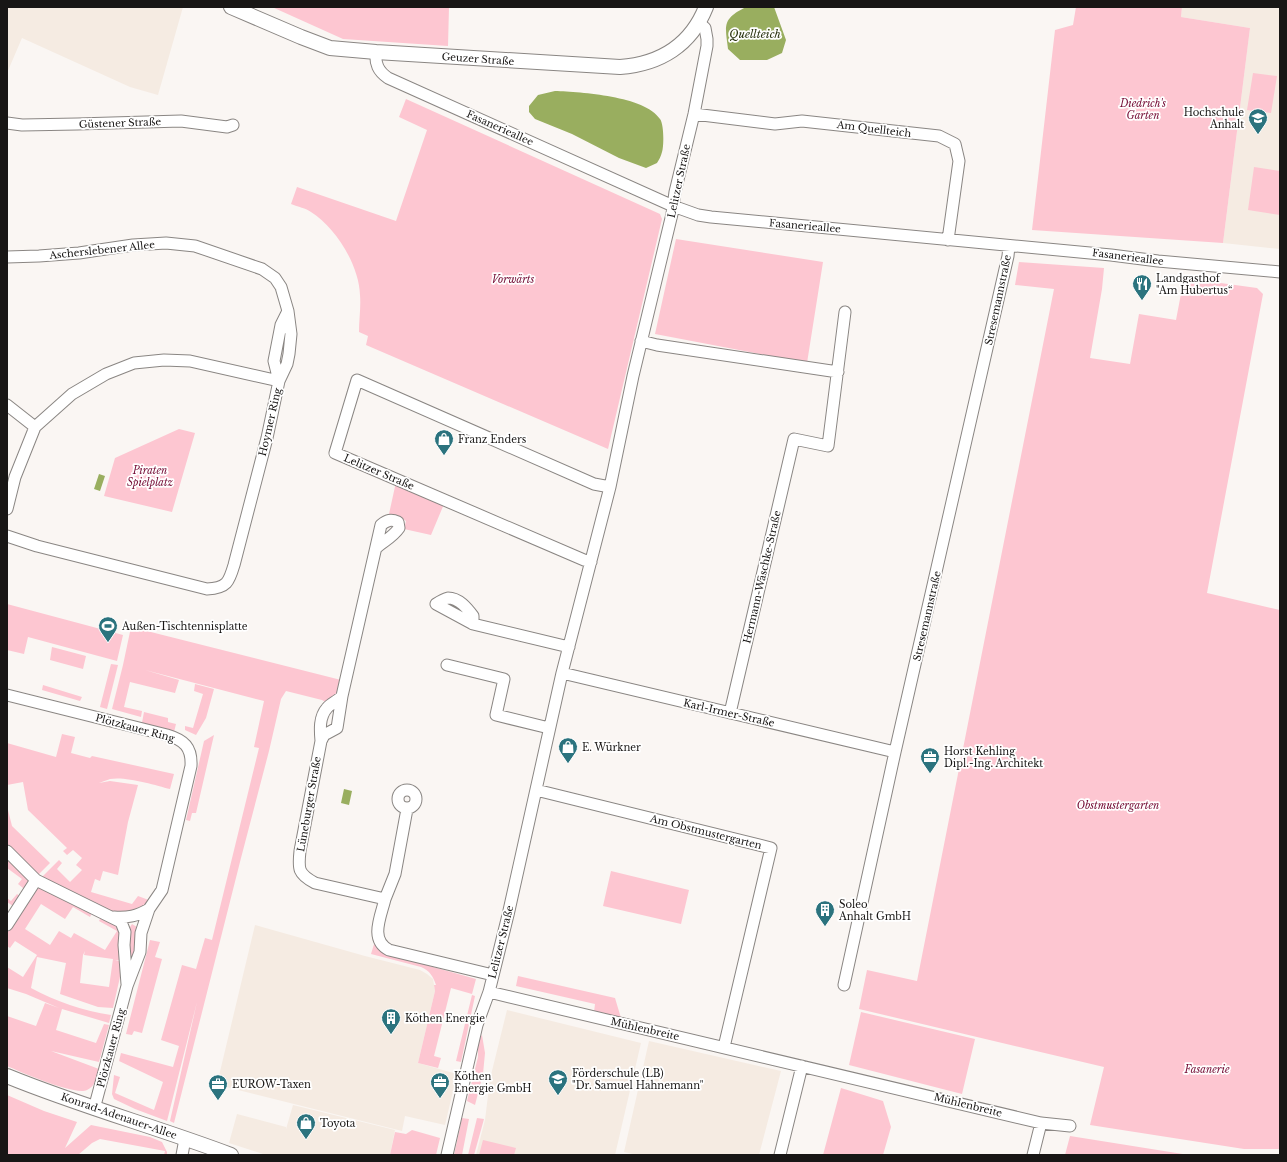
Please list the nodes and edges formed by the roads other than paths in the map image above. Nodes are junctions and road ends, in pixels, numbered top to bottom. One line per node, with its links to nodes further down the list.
1 (231, 7): 4 (main road, Geuzer Straße)
2 (706, 7): 3 (main road, Geuzer Straße)
3 (699, 23): 4 (main road, Geuzer Straße); 5 (street, Lelitzer Straße)
4 (376, 52): 8 (street, Fasanerieallee)
5 (694, 114): 8 (street, Lelitzer Straße); 9 (street, Am Quellteich)
6 (7, 123): 7 (street, Güstener Straße)
7 (233, 125)
8 (673, 206): 9 (street, Fasanerieallee); 14 (street, Lelitzer Straße)
9 (948, 240): 10 (street, Fasanerieallee)
10 (1009, 246): 12 (street, Fasanerieallee); 33 (street, Stresemannstraße)
11 (7, 257): 16 (street, Ascherslebener Allee)
12 (1280, 272)
13 (845, 312): 15 (street)
14 (641, 341): 15 (street); 19 (street, Lelitzer Straße)
15 (838, 372): 30 (street, Hermann-Wäschke-Straße)
16 (279, 381): 18 (street, Hoymer Ring); 21 (street, Hoymer Ring)
17 (7, 405): 18 (street)
18 (35, 428): 20 (street, Hoymer Ring)
19 (610, 487): 23 (street, Lelitzer Straße); 23 (street, Lelitzer Straße)
20 (7, 509)
21 (7, 536)
22 (376, 548): 29 (street)
23 (591, 562): 25 (street, Lelitzer Straße)
24 (473, 624): 25 (street)
25 (569, 647): 27 (street, Lelitzer Straße)
26 (447, 665): 31 (street)
27 (562, 673): 30 (street, Karl-Irmer-Straße); 31 (street, Lelitzer Straße)
28 (7, 695): 39 (street, Plötzkauer Ring)
29 (342, 696): 32 (street); 32 (street, Lüneburger Straße)
30 (730, 713): 33 (street, Karl-Irmer-Straße)
31 (549, 728): 34 (street, Lelitzer Straße)
32 (321, 741): 38 (street, Lüneburger Straße)
33 (896, 752): 46 (street, Stresemannstraße)
34 (536, 790): 44 (street, Lelitzer Straße); 48 (street, Am Obstmustergarten)
35 (407, 809): 38 (street)
36 (7, 851): 37 (street)
37 (36, 880): 40 (street); 41 (street)
38 (385, 899): 44 (street)
39 (149, 910): 40 (street); 42 (street, Plötzkauer Ring); 43 (street, Plötzkauer Ring)
40 (113, 917): 42 (street)
41 (7, 925)
42 (129, 928): 43 (street); 45 (street, Plötzkauer Ring)
43 (141, 932): 45 (street, Plötzkauer Ring)
44 (493, 975): 47 (street, Lelitzer Straße)
45 (127, 986): 51 (street, Plötzkauer Ring)
46 (844, 986)
47 (489, 992): 48 (street, Mühlenbreite); 57 (street, Lelitzer Straße)
48 (724, 1047): 49 (street, Mühlenbreite)
49 (802, 1066): 52 (street, Mühlenbreite); 58 (street)
50 (7, 1076): 51 (main road, Konrad-Adenauer-Allee)
51 (94, 1109): 54 (main road, Konrad-Adenauer-Allee)
52 (1041, 1123): 53 (street, Mühlenbreite); 59 (street)
53 (1070, 1126)
54 (186, 1138): 55 (street); 56 (main road, Konrad-Adenauer-Allee)
55 (182, 1155)
56 (231, 1155)
57 (448, 1155)
58 (780, 1155)
59 (1033, 1155)

